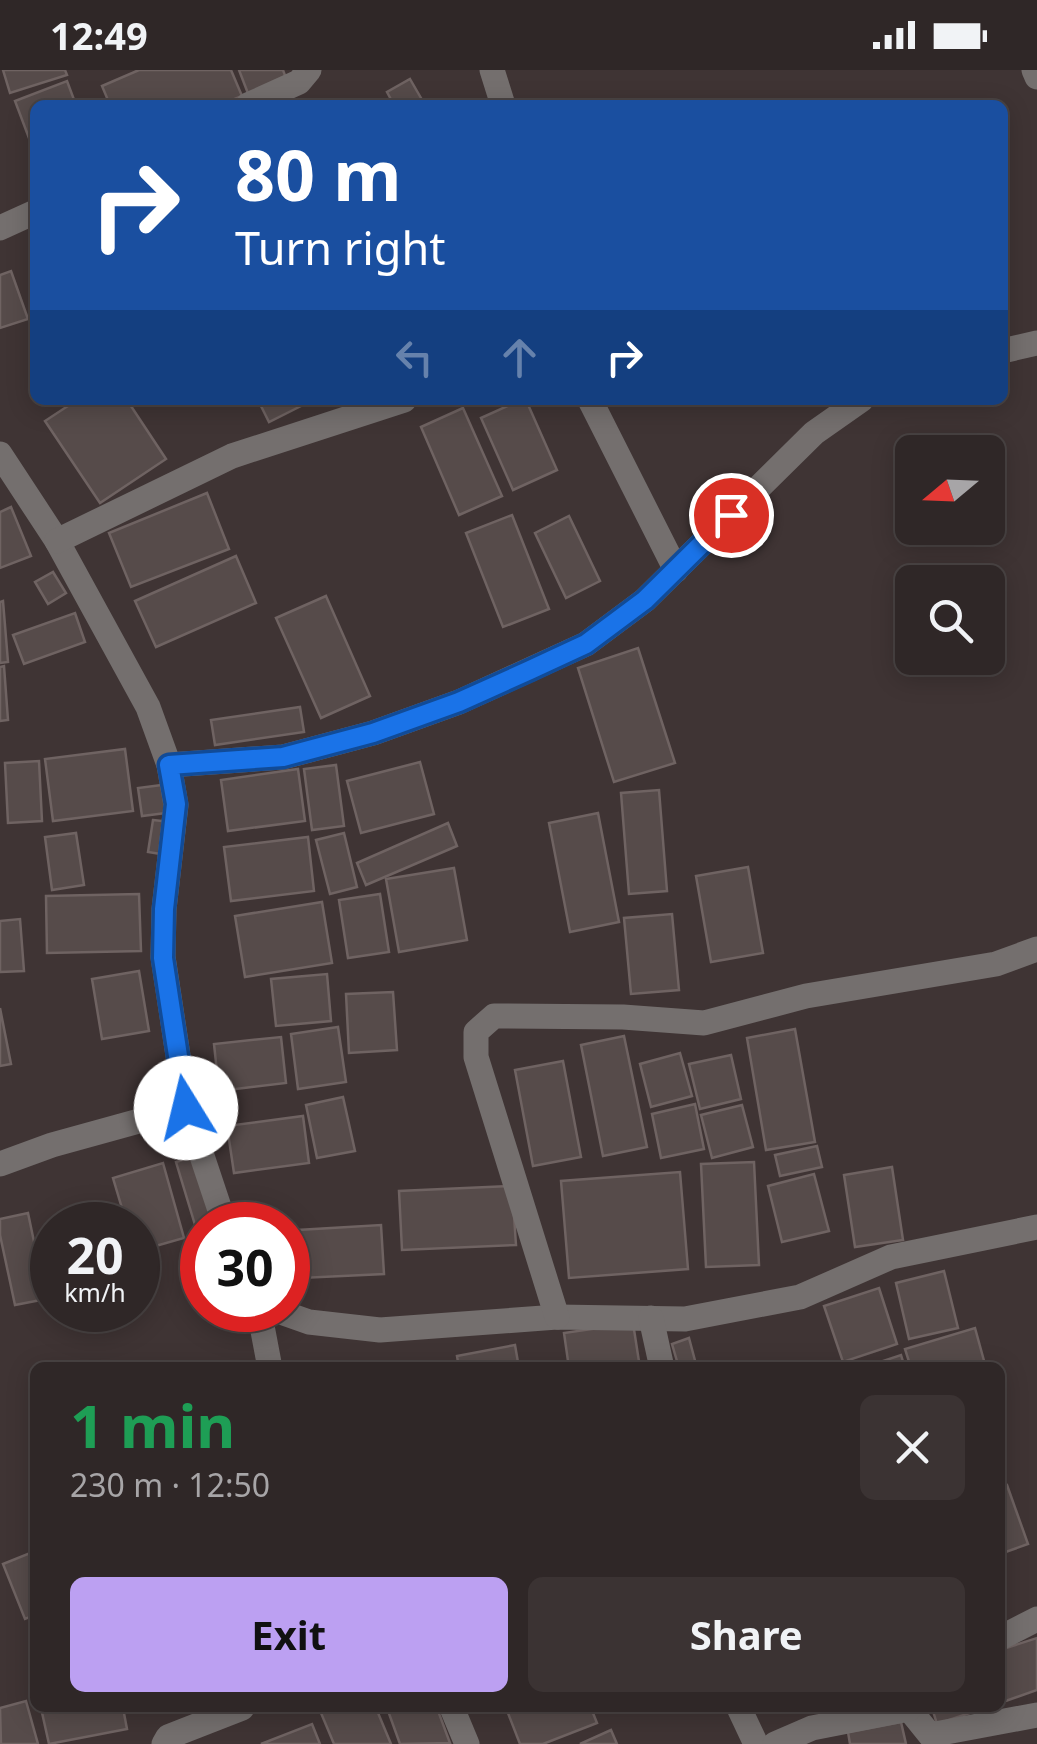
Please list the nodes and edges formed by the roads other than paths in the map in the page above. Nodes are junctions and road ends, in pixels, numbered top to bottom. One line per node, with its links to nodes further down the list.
1 (309, 70): 3 (street)
2 (492, 70): 4 (street)
3 (259, 100)
4 (501, 100)
5 (30, 214): 6 (street)
6 (0, 228)
7 (1037, 342): 8 (street)
8 (1008, 349)
9 (389, 405): 13 (street)
10 (593, 405): 14 (street)
11 (853, 405): 14 (street)
12 (0, 454): 13 (street)
13 (57, 541): 15 (street)
14 (676, 570): 15 (street)
15 (169, 765): 17 (street)
16 (1037, 949): 21 (street)
17 (186, 1108): 18 (street); 19 (street)
18 (0, 1164)
19 (217, 1202)
20 (1037, 1227): 22 (street)
21 (558, 1318): 22 (street); 23 (street)
22 (652, 1318): 26 (street)
23 (310, 1322)
24 (263, 1332): 25 (street)
25 (269, 1362)
26 (661, 1362)
27 (1037, 1619): 28 (street)
28 (1005, 1635)
29 (232, 1712): 35 (street)
30 (454, 1712): 36 (street)
31 (741, 1712): 37 (street)
32 (890, 1712): 38 (street)
33 (912, 1712): 34 (street)
34 (1037, 1715)
35 (164, 1744)
36 (467, 1744)
37 (756, 1744)
38 (775, 1744)

